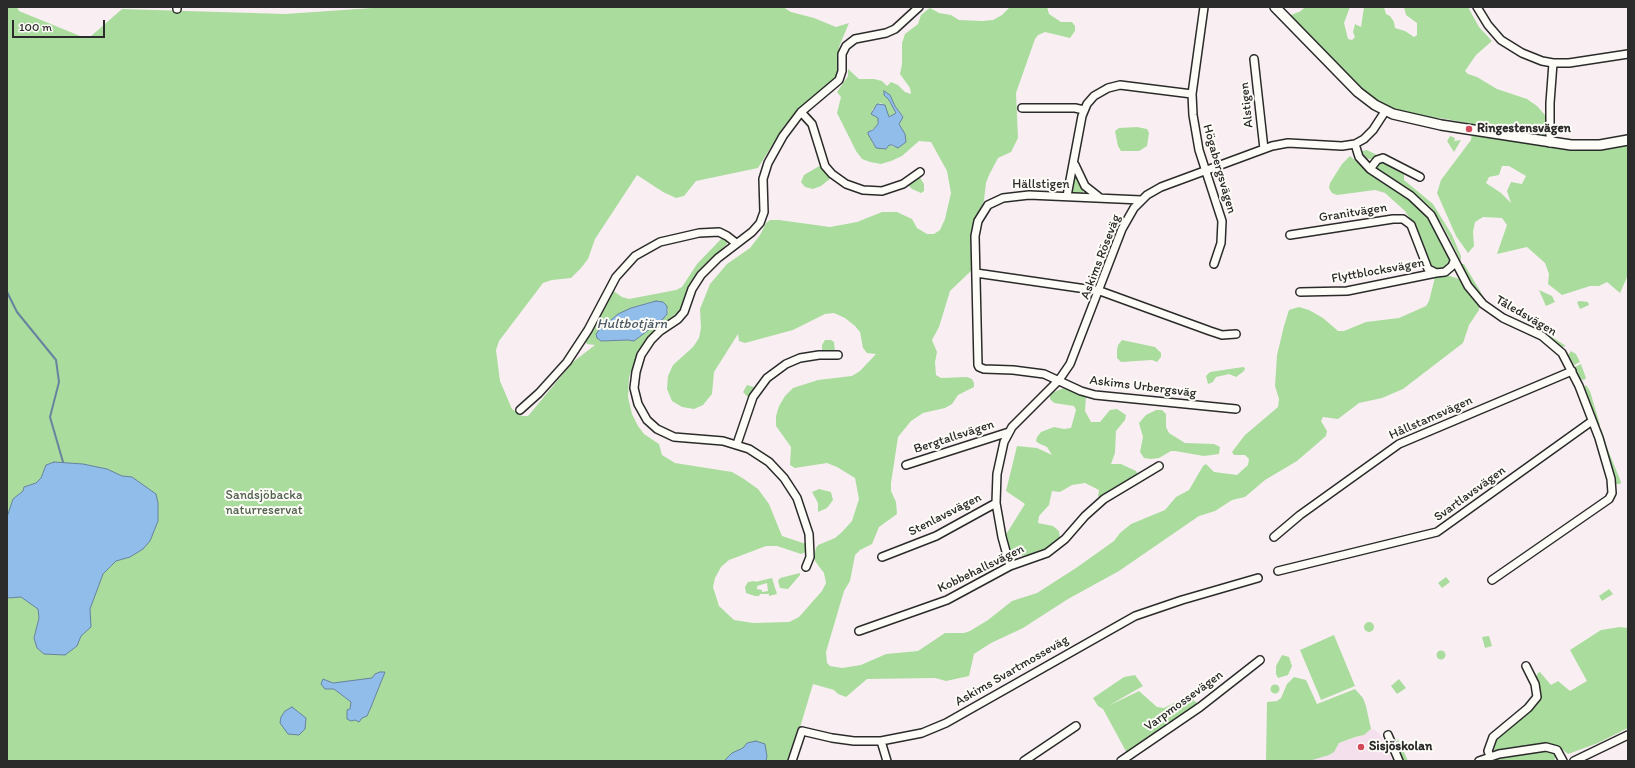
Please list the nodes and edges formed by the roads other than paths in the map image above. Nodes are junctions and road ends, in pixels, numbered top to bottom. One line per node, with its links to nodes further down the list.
1 (919, 7): 12 (street)
2 (1204, 7): 8 (street, Högabergsvägen)
3 (1275, 7): 11 (street)
4 (1477, 7): 7 (street)
5 (1628, 54): 7 (street)
6 (1254, 59): 16 (street, Alstigen)
7 (1553, 63): 14 (street)
8 (1192, 94): 10 (street); 19 (street, Högabergsvägen)
9 (1022, 108): 10 (street)
10 (1084, 110): 17 (street)
11 (1386, 110): 14 (street); 15 (street)
12 (801, 112): 20 (street); 26 (street)
13 (1628, 140): 14 (street)
14 (1550, 143)
15 (1355, 144): 16 (street, Askims Röseväg); 18 (street, Tåledsvägen)
16 (1264, 149): 19 (street, Askims Röseväg)
17 (1074, 161): 22 (street); 23 (street)
18 (1370, 169): 21 (street); 27 (street, Tåledsvägen)
19 (1206, 170): 24 (street, Askims Röseväg); 28 (street, Högabergsvägen)
20 (920, 172)
21 (1420, 177)
22 (1068, 196): 23 (street, Hällstigen); 29 (street, Hällstigen)
23 (1105, 198): 24 (street, Hällstigen)
24 (1141, 200): 31 (street, Askims Röseväg)
25 (1290, 235): 30 (street, Granitvägen)
26 (736, 243): 39 (street); 42 (street)
27 (1454, 261): 30 (street); 36 (street, Tåledsvägen)
28 (1214, 264)
29 (976, 272): 31 (street); 35 (street, Hällstigen)
30 (1436, 273): 32 (street, Flyttblocksvägen)
31 (1100, 290): 33 (street); 37 (street, Askims Röseväg)
32 (1300, 292)
33 (1236, 334)
34 (838, 355): 42 (street)
35 (979, 367): 37 (street, Askims Urbergsväg)
36 (1572, 370): 40 (street, Tåledsvägen); 46 (street, Hållstamsvägen)
37 (1059, 380): 38 (street, Askims Urbergsväg); 41 (street, Askims Röseväg)
38 (1236, 409)
39 (520, 410)
40 (1592, 421): 50 (street, Svartlavsvägen); 52 (street, Tåledsvägen)
41 (1009, 432): 43 (street, Bergtallsvägen); 45 (street, Askims Röseväg)
42 (737, 444): 49 (street)
43 (906, 465)
44 (1159, 466): 48 (street, Kobbehallsvägen)
45 (996, 503): 47 (street, Stenlavsvägen); 48 (street, Askims Röseväg)
46 (1274, 537)
47 (882, 557)
48 (1010, 566): 53 (street, Kobbehallsvägen)
49 (806, 567)
50 (1278, 571)
51 (1258, 578): 59 (street, Askims Svartmosseväg)
52 (1492, 580)
53 (859, 631)
54 (1260, 660): 64 (street, Varpmossevägen)
55 (1526, 666): 60 (street)
56 (1076, 726): 63 (street)
57 (1388, 735): 65 (street)
58 (1628, 735): 68 (street)
59 (880, 741): 61 (street, Askims Svartmosseväg); 62 (street)
60 (1490, 756): 66 (street); 67 (street)
61 (792, 761)
62 (887, 761)
63 (1024, 761)
64 (1121, 761)
65 (1399, 761)
66 (1479, 761)
67 (1563, 761)
68 (1574, 761)

